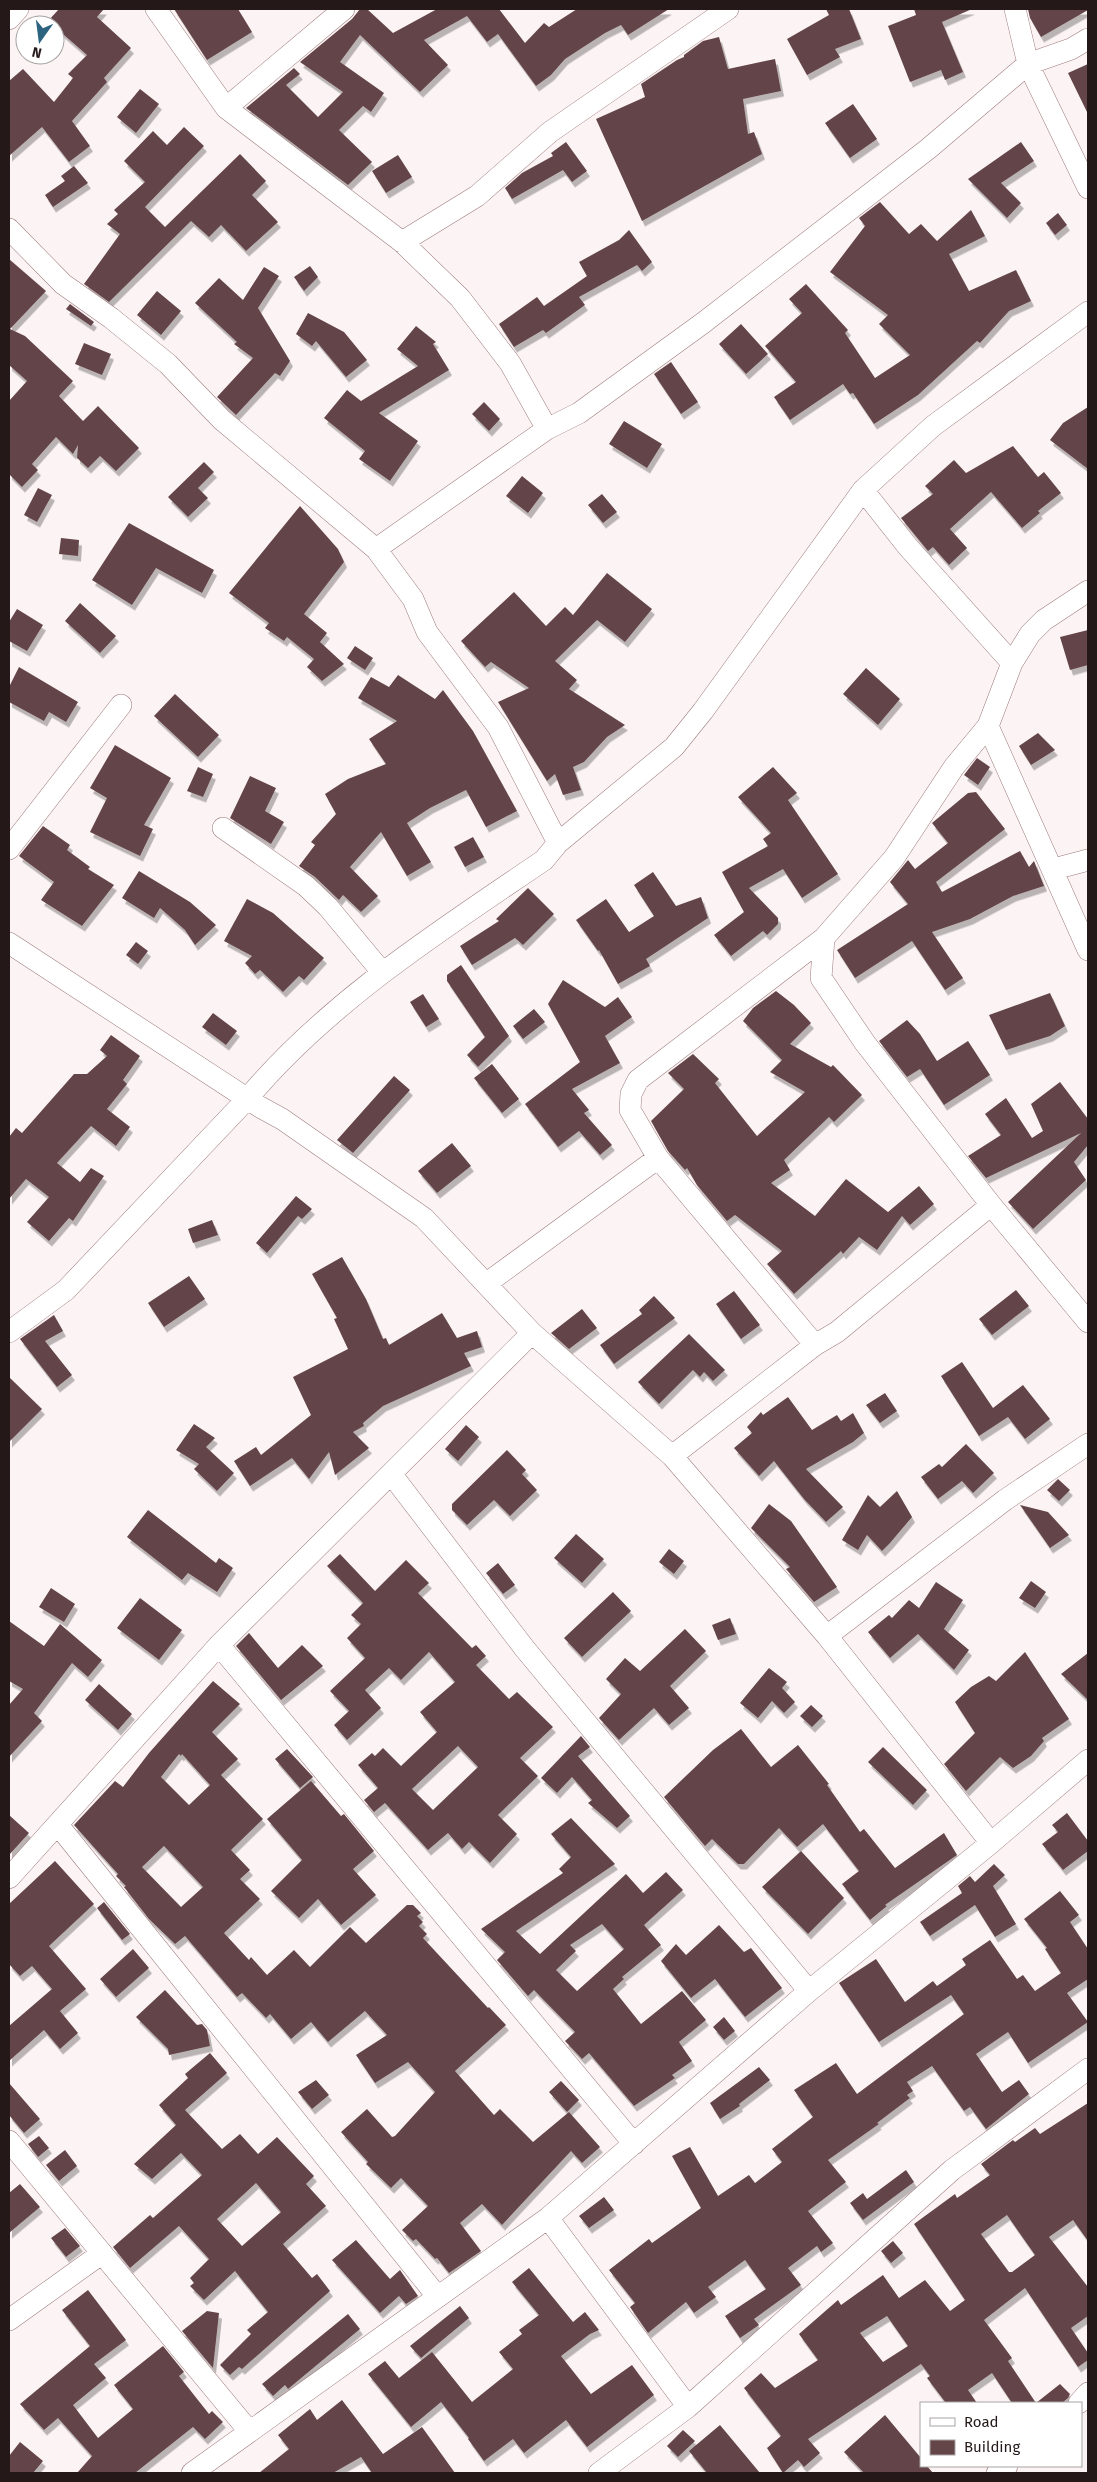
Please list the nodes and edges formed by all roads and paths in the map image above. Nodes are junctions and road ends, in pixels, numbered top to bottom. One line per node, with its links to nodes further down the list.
1 (18, 9): 6 (street)
2 (156, 9): 9 (street)
3 (344, 9): 9 (street)
4 (728, 9): 12 (street)
5 (1016, 9): 8 (street)
6 (9, 19)
7 (1088, 39): 8 (street)
8 (1028, 64): 10 (street); 14 (street)
9 (226, 108): 12 (street)
10 (1088, 188)
11 (9, 229): 16 (street)
12 (402, 242): 14 (street)
13 (1088, 312): 15 (street)
14 (547, 428): 16 (street)
15 (864, 490): 18 (street); 22 (street)
16 (376, 549): 22 (street)
17 (1088, 591): 18 (street)
18 (1012, 663): 20 (street)
19 (121, 705): 23 (street)
20 (988, 726): 25 (street); 26 (street)
21 (223, 828): 30 (street)
22 (558, 843): 30 (street)
23 (9, 849)
24 (1088, 860): 25 (street)
25 (1054, 870): 28 (street)
26 (824, 938): 29 (street); 31 (street)
27 (9, 943): 33 (street)
28 (1088, 950)
29 (786, 967): 31 (street); 35 (street)
30 (382, 972): 32 (street)
31 (821, 978): 36 (street)
32 (272, 1069): 33 (street); 34 (street)
33 (225, 1083): 34 (street)
34 (247, 1098): 37 (street); 39 (street)
35 (658, 1158): 37 (street); 41 (street)
36 (991, 1205): 38 (street); 41 (street)
37 (487, 1283): 40 (street)
38 (1088, 1322)
39 (9, 1332)
40 (532, 1333): 43 (street); 44 (street)
41 (815, 1345): 43 (street)
42 (1088, 1444): 45 (street)
43 (672, 1456): 45 (street)
44 (392, 1475): 46 (street); 51 (street)
45 (827, 1636): 49 (street)
46 (219, 1645): 48 (street); 54 (street)
47 (1088, 1760): 49 (street)
48 (58, 1825): 50 (street); 57 (street)
49 (991, 1843): 51 (street)
50 (9, 1878)
51 (809, 1991): 54 (street)
52 (1088, 2069): 61 (street)
53 (9, 2141): 56 (street)
54 (634, 2144): 55 (street)
55 (548, 2218): 57 (street); 61 (street)
56 (101, 2254): 58 (street); 62 (street)
57 (437, 2296): 62 (street)
58 (9, 2320)
59 (1088, 2393): 60 (street)
60 (1079, 2402)
61 (688, 2407): 64 (street)
62 (249, 2431): 63 (street)
63 (192, 2473)
64 (599, 2473)

